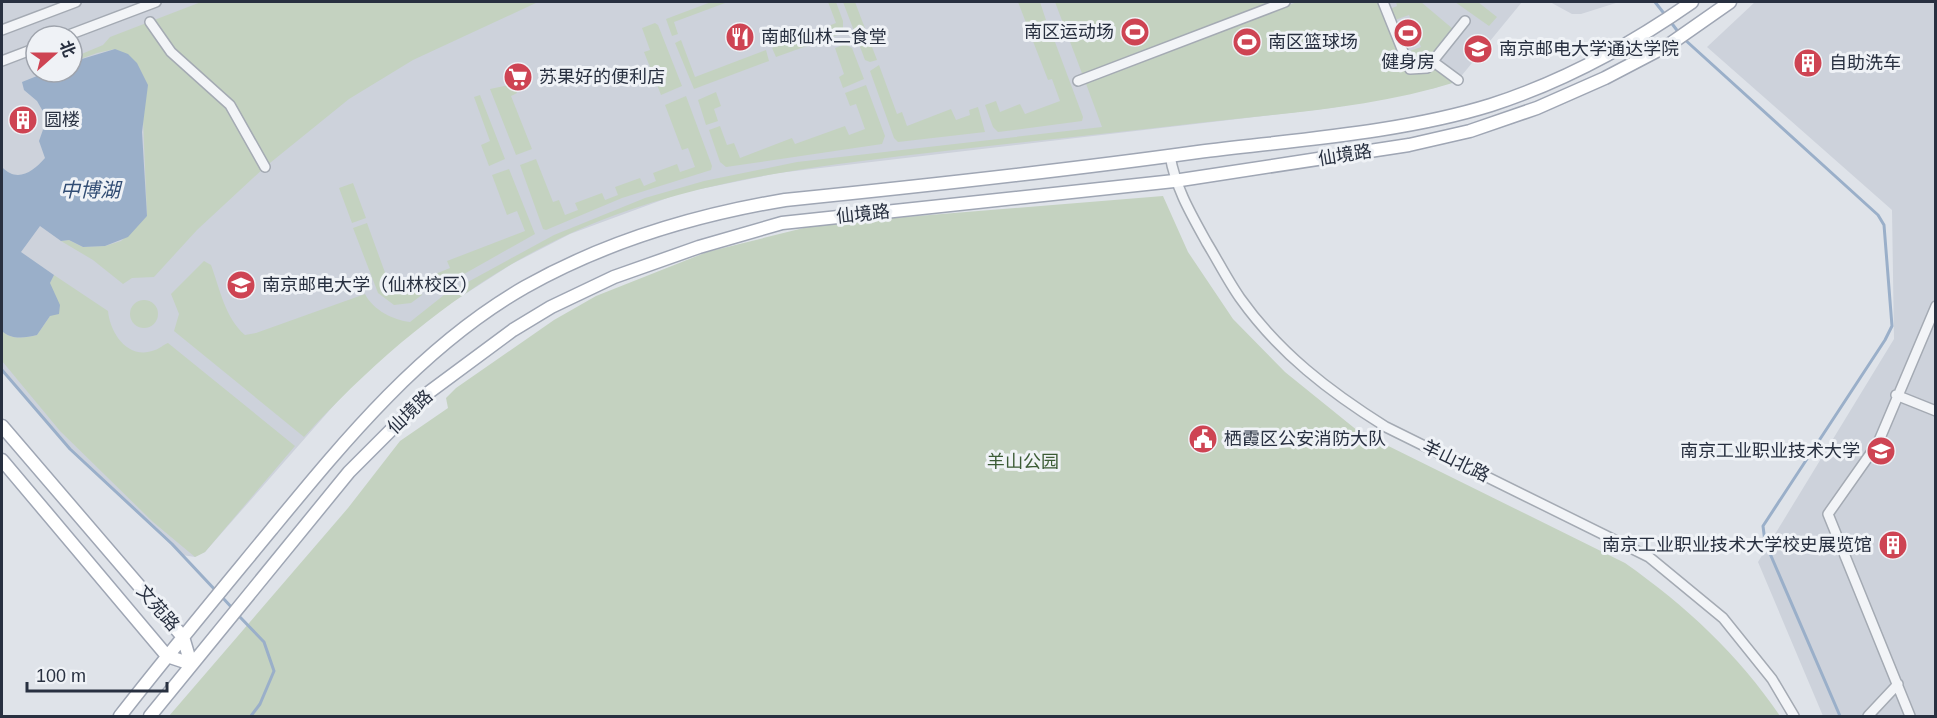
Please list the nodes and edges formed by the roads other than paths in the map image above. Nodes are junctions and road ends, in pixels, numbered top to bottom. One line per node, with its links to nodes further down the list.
1 (76, 2): 10 (street)
2 (156, 2): 9 (street)
3 (1285, 2): 15 (street)
4 (1383, 2): 13 (street)
5 (1730, 2): 18 (main road, 仙境路)
6 (1688, 5): 16 (main road, 仙境路)
7 (1465, 21): 13 (street)
8 (150, 22): 17 (street)
9 (84, 29)
10 (2, 30)
11 (24, 53): 12 (street)
12 (2, 61)
13 (1435, 63): 14 (street)
14 (1458, 80)
15 (1078, 81)
16 (1170, 156): 18 (street, 羊山北路); 24 (main road, 仙境路)
17 (265, 167)
18 (1174, 181): 26 (main road, 仙境路); 30 (street, 羊山北路)
19 (1935, 306): 20 (street)
20 (1896, 395): 21 (street); 27 (street)
21 (1935, 411)
22 (2, 426): 24 (main road, 文苑路)
23 (2, 460): 25 (main road, 文苑路)
24 (183, 637): 25 (main road, 仙境路); 26 (main road, 文苑路)
25 (167, 656): 26 (main road, 文苑路); 28 (main road, 仙境路)
26 (191, 664): 29 (main road, 仙境路)
27 (1898, 684): 31 (street); 32 (street)
28 (120, 717)
29 (150, 717)
30 (1794, 717)
31 (1868, 717)
32 (1910, 717)

